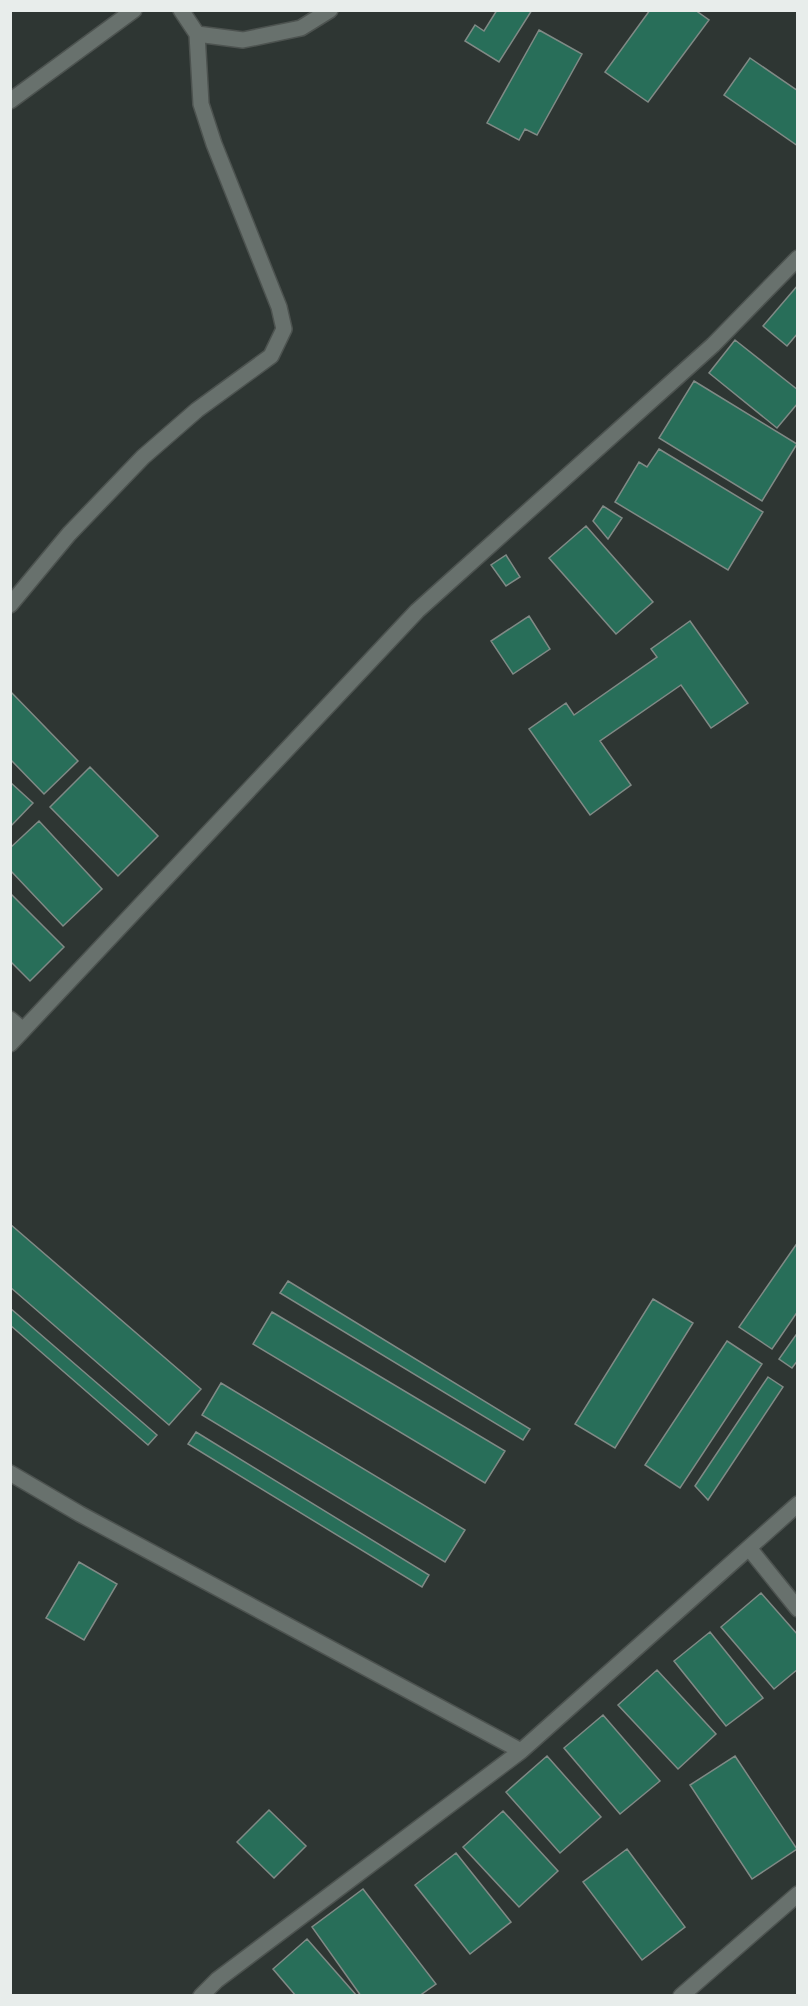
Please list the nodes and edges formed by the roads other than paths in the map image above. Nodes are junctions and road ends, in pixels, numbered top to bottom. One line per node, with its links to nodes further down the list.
1 (134, 10): 5 (street)
2 (181, 10): 4 (street)
3 (330, 10): 4 (street)
4 (196, 34): 7 (street)
5 (10, 101)
6 (798, 258): 9 (street)
7 (10, 605)
8 (10, 1018): 9 (street)
9 (23, 1030): 10 (street)
10 (10, 1044)
11 (10, 1473): 15 (street)
12 (798, 1504): 13 (street)
13 (749, 1548): 14 (street); 15 (street)
14 (798, 1609)
15 (521, 1751): 17 (street)
16 (798, 1894): 18 (street)
17 (201, 1995)
18 (681, 1995)

